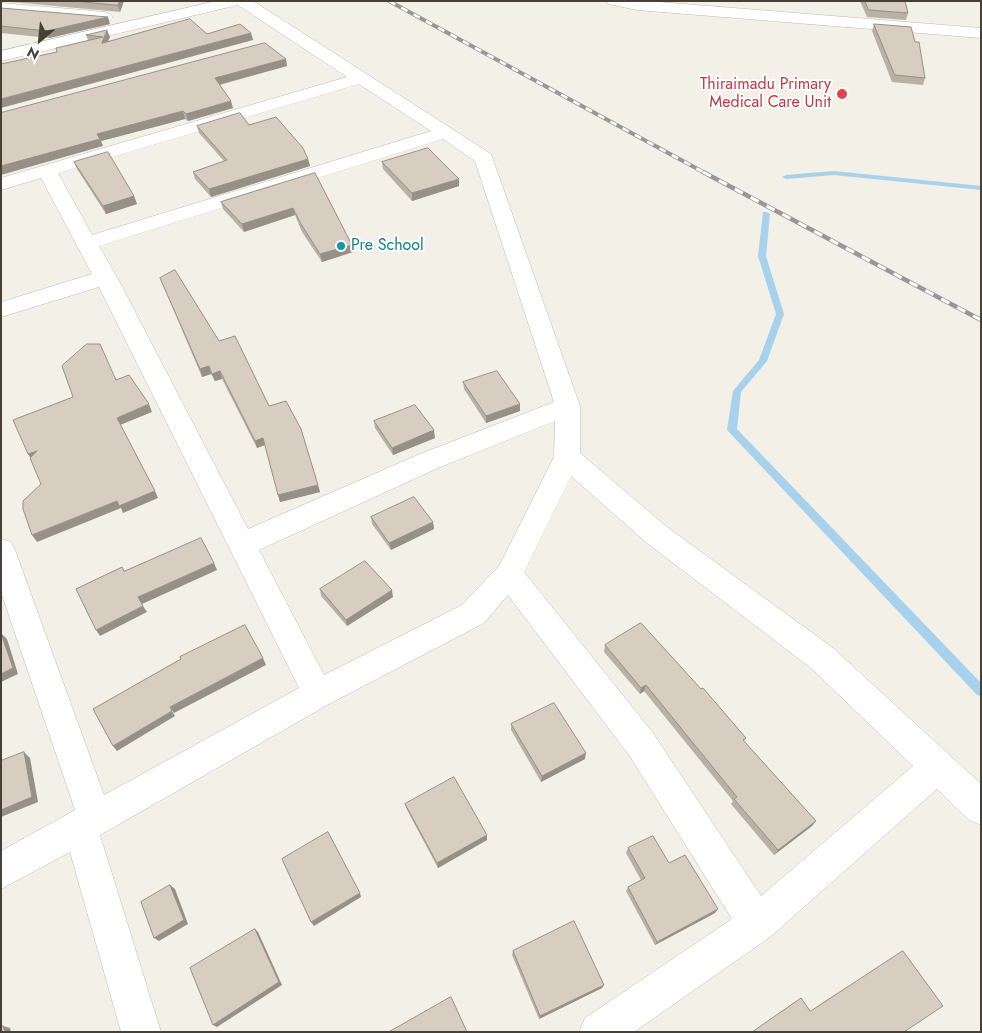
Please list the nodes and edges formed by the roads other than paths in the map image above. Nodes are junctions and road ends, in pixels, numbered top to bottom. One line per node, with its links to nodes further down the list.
1 (237, 1): 6 (street)
2 (242, 1): 9 (street)
3 (613, 1): 4 (street)
4 (637, 3): 7 (street)
5 (1, 8): 6 (street)
6 (151, 21): 8 (street)
7 (981, 33)
8 (1, 56)
9 (361, 78): 10 (street); 11 (street)
10 (445, 133): 13 (street); 16 (street)
11 (47, 171): 12 (street); 13 (street)
12 (1, 184)
13 (87, 243): 14 (street)
14 (106, 277): 15 (street); 18 (street)
15 (1, 310)
16 (568, 406): 17 (street); 18 (street)
17 (568, 457): 20 (street); 22 (street)
18 (241, 545): 21 (street)
19 (1, 550): 24 (street)
20 (509, 574): 21 (street); 26 (street)
21 (318, 694): 24 (street)
22 (937, 767): 23 (street); 26 (street)
23 (981, 808)
24 (87, 821): 25 (street); 27 (street)
25 (1, 871)
26 (757, 924): 28 (street)
27 (141, 1032)
28 (600, 1032)

